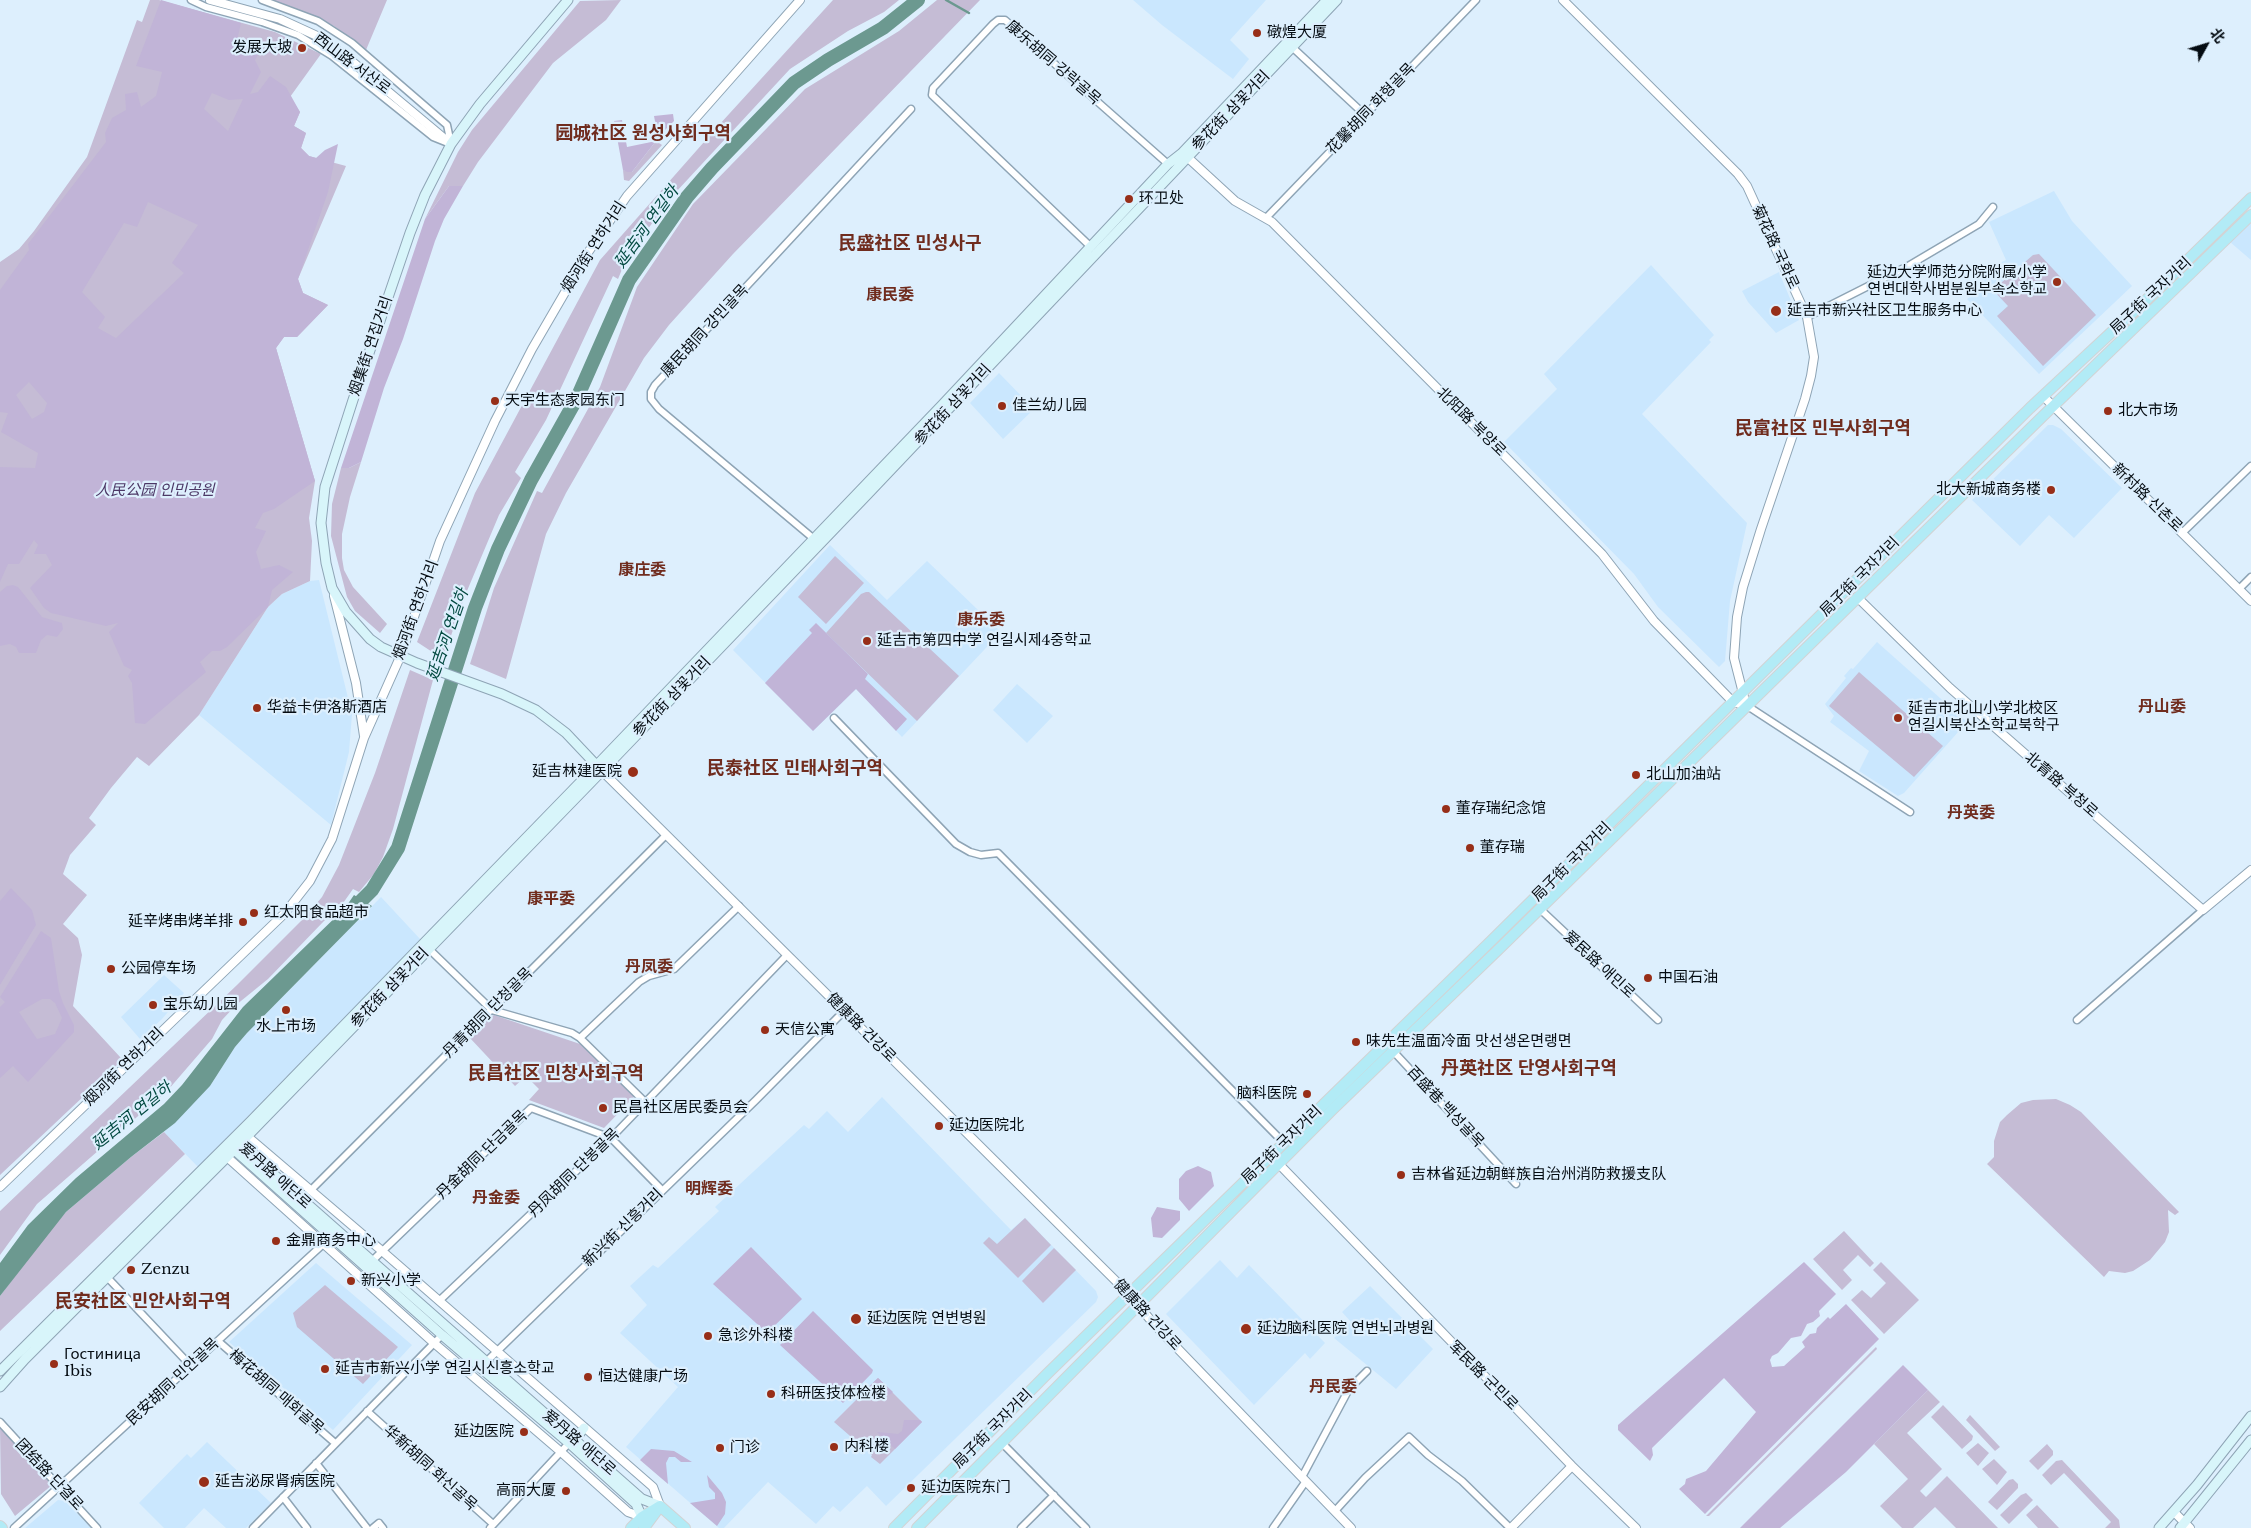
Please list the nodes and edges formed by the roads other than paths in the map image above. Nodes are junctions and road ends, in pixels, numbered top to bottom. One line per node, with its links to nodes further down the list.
1 (191, 0): 13 (street)
2 (210, 0): 13 (street, 西山路 서산로)
3 (262, 0): 13 (street)
4 (568, 0): 13 (main road, 烟集街 연집거리)
5 (800, 0): 32 (street, 烟河街 연하거리)
6 (1328, 0): 14 (main road, 参花街 삼꽃거리)
7 (1337, 0): 10 (main road, 参花街 삼꽃거리)
8 (1476, 0): 12 (street, 花馨胡同 화형골목)
9 (1567, 1): 21 (street, 菊花路 국화로)
10 (1292, 47): 12 (street); 14 (main road, 参花街 삼꽃거리)
11 (911, 109): 26 (street, 康民胡同 강민골목)
12 (1365, 115): 19 (street, 花馨胡同 화형골목)
13 (451, 144): 28 (main road, 烟集街 연집거리)
14 (1185, 155): 15 (main road, 参花街 삼꽃거리); 19 (street, 北阳路 북양로); 38 (main road, 参花街 삼꽃거리)
15 (1168, 164): 20 (main road, 参花街 삼꽃거리); 20 (street, 康乐胡同 강락골목)
16 (2251, 198): 22 (main road, 局子街 국자거리)
17 (1993, 207): 21 (street)
18 (2251, 215): 23 (main road, 局子街 국자거리)
19 (1266, 218): 34 (street, 北阳路 북양로)
20 (1091, 246): 26 (main road, 参花街 삼꽃거리)
21 (1807, 318): 33 (street, 菊花路 국화로)
22 (2043, 396): 23 (street, 新村路 신촌로); 33 (main road, 局子街 국자거리)
23 (2053, 406): 25 (street, 新村路 신촌로); 30 (main road, 局子街 국자거리)
24 (2251, 466): 25 (street)
25 (2182, 532): 29 (street, 新村路 신촌로)
26 (814, 539): 38 (main road, 参花街 삼꽃거리)
27 (2251, 577): 29 (street)
28 (332, 588): 32 (main road, 健康路 건강로); 37 (street, 烟集街 연집거리)
29 (2239, 589): 31 (street, 新村路 신촌로)
30 (1857, 597): 35 (main road, 局子街 국자거리); 44 (street, 北青路 북청로)
31 (2251, 601)
32 (401, 655): 37 (street, 烟河街 연하거리); 38 (main road, 健康路 건강로)
33 (1743, 692): 34 (main road, 局子街 국자거리); 35 (street, 菊花路 국화로)
34 (1733, 702): 35 (street); 56 (main road, 局子街 국자거리)
35 (1746, 705): 39 (street); 43 (main road, 局子街 국자거리)
36 (834, 718): 56 (street)
37 (364, 738): 62 (street, 烟河街 연하거리)
38 (600, 768): 40 (street, 健康路 건강로); 45 (main road, 参花街 삼꽃거리); 57 (main road, 参花街 삼꽃거리)
39 (1910, 812)
40 (666, 835): 42 (street, 健康路 건강로); 47 (street, 丹青胡同 단청골목)
41 (2251, 870): 44 (street)
42 (739, 906): 46 (street, 健康路 건강로); 51 (street)
43 (1540, 909): 49 (street, 爱民路 애민로); 52 (main road, 局子街 국자거리)
44 (2203, 910): 50 (street)
45 (429, 949): 47 (street); 54 (main road, 参花街 삼꽃거리)
46 (787, 954): 48 (street, 健康路 건강로); 53 (street, 丹凤胡同 단봉골목)
47 (492, 1010): 51 (street); 64 (street, 丹青胡同 단청골목)
48 (844, 1010): 63 (street, 新兴街 신흥거리); 70 (street, 健康路 건강로)
49 (1658, 1020)
50 (2077, 1020)
51 (580, 1038): 53 (street)
52 (1394, 1052): 60 (main road, 局子街 국자거리); 61 (street, 百盛巷 백성골목)
53 (646, 1103): 55 (street, 丹凤胡同 단봉골목)
54 (247, 1136): 57 (main road, 参花街 삼꽃거리); 64 (street, 爱丹路 애단로)
55 (611, 1138): 63 (street); 67 (street, 丹金胡同 단금골목); 71 (street, 丹凤胡同 단봉골목)
56 (1284, 1143): 58 (main road, 局子街 국자거리)
57 (233, 1144): 59 (main road, 参花街 삼꽃거리); 65 (main road, 爱丹路 애단로); 68 (main road, 爱丹路 애단로); 79 (main road, 参花街 삼꽃거리)
58 (1271, 1156): 60 (street, 军民路 군민로); 70 (main road, 局子街 국자거리)
59 (227, 1158): 66 (street, 爱丹路 애단로); 69 (main road, 参花街 삼꽃거리)
60 (1279, 1163): 72 (main road, 局子街 국자거리); 92 (street, 军民路 군민로)
61 (1516, 1184)
62 (0, 1187)
63 (662, 1190): 76 (street, 新兴街 신흥거리)
64 (310, 1191): 67 (street, 爱丹路 애단로)
65 (332, 1236): 66 (street, 民安胡同 민안골목); 73 (main road, 爱丹路 애단로)
66 (323, 1244): 74 (street, 民安胡同 민안골목); 75 (street, 爱丹路 애단로)
67 (382, 1251): 68 (street, 丹金胡同 단금골목); 71 (street, 爱丹路 애단로)
68 (371, 1262): 77 (main road, 爱丹路 애단로)
69 (107, 1277): 78 (street); 81 (main road, 参花街 삼꽃거리)
70 (1129, 1294): 72 (street, 健康路 건강로); 112 (main road, 局子街 국자거리)
71 (439, 1301): 76 (street, 爱丹路 애단로)
72 (1140, 1305): 89 (main road, 局子街 국자거리); 93 (street, 健康路 건강로)
73 (442, 1335): 75 (street); 87 (main road, 爱丹路 애단로)
74 (218, 1342): 78 (street, 民安胡同 민안골목); 88 (street, 梅花胡同 매화골목)
75 (434, 1343): 82 (street); 90 (street, 爱丹路 애단로)
76 (495, 1351): 77 (street, 新兴街 신흥거리); 85 (street, 爱丹路 애단로)
77 (486, 1362): 87 (main road, 爱丹路 애단로)
78 (191, 1366): 94 (street, 民安胡同 민안골목)
79 (0, 1371)
80 (1366, 1371): 93 (street)
81 (0, 1387)
82 (367, 1411): 88 (street); 101 (street, 华新胡同 화신골목)
83 (2251, 1416): 99 (main road)
84 (0, 1422): 94 (street, 团结路 단결로)
85 (584, 1428): 87 (main road); 97 (street, 爱丹路 애단로)
86 (2251, 1440): 102 (main road)
87 (572, 1441): 90 (street); 97 (main road, 爱丹路 애단로); 100 (main road, 爱丹路 애단로)
88 (335, 1443): 91 (street)
89 (1002, 1443): 95 (street); 113 (main road, 局子街 국자거리)
90 (561, 1452): 100 (street, 爱丹路 애단로); 101 (street)
91 (316, 1463): 96 (street); 107 (street)
92 (1572, 1466): 118 (street); 119 (street, 军民路 군민로)
93 (1304, 1479): 98 (street, 健康路 건강로); 116 (street)
94 (60, 1486): 103 (street, 民安胡同 민안골목); 104 (street, 团结路 단결로)
95 (1054, 1495): 114 (street); 115 (street)
96 (283, 1497): 105 (street); 106 (street)
97 (660, 1506): 100 (main road); 111 (main road, 爱丹路 애단로)
98 (1335, 1511): 117 (street, 健康路 건강로); 118 (street)
99 (2174, 1512): 102 (street); 120 (main road)
100 (648, 1524): 110 (main road)
101 (492, 1526)
102 (2185, 1526)
103 (14, 1528)
104 (97, 1528)
105 (253, 1528)
106 (307, 1528)
107 (367, 1528)
108 (373, 1528): 109 (street)
109 (383, 1528)
110 (631, 1528)
111 (685, 1528)
112 (894, 1528)
113 (916, 1528)
114 (1021, 1528)
115 (1086, 1528)
116 (1273, 1528)
117 (1351, 1528)
118 (1510, 1528)
119 (1636, 1528)
120 (2159, 1528)

